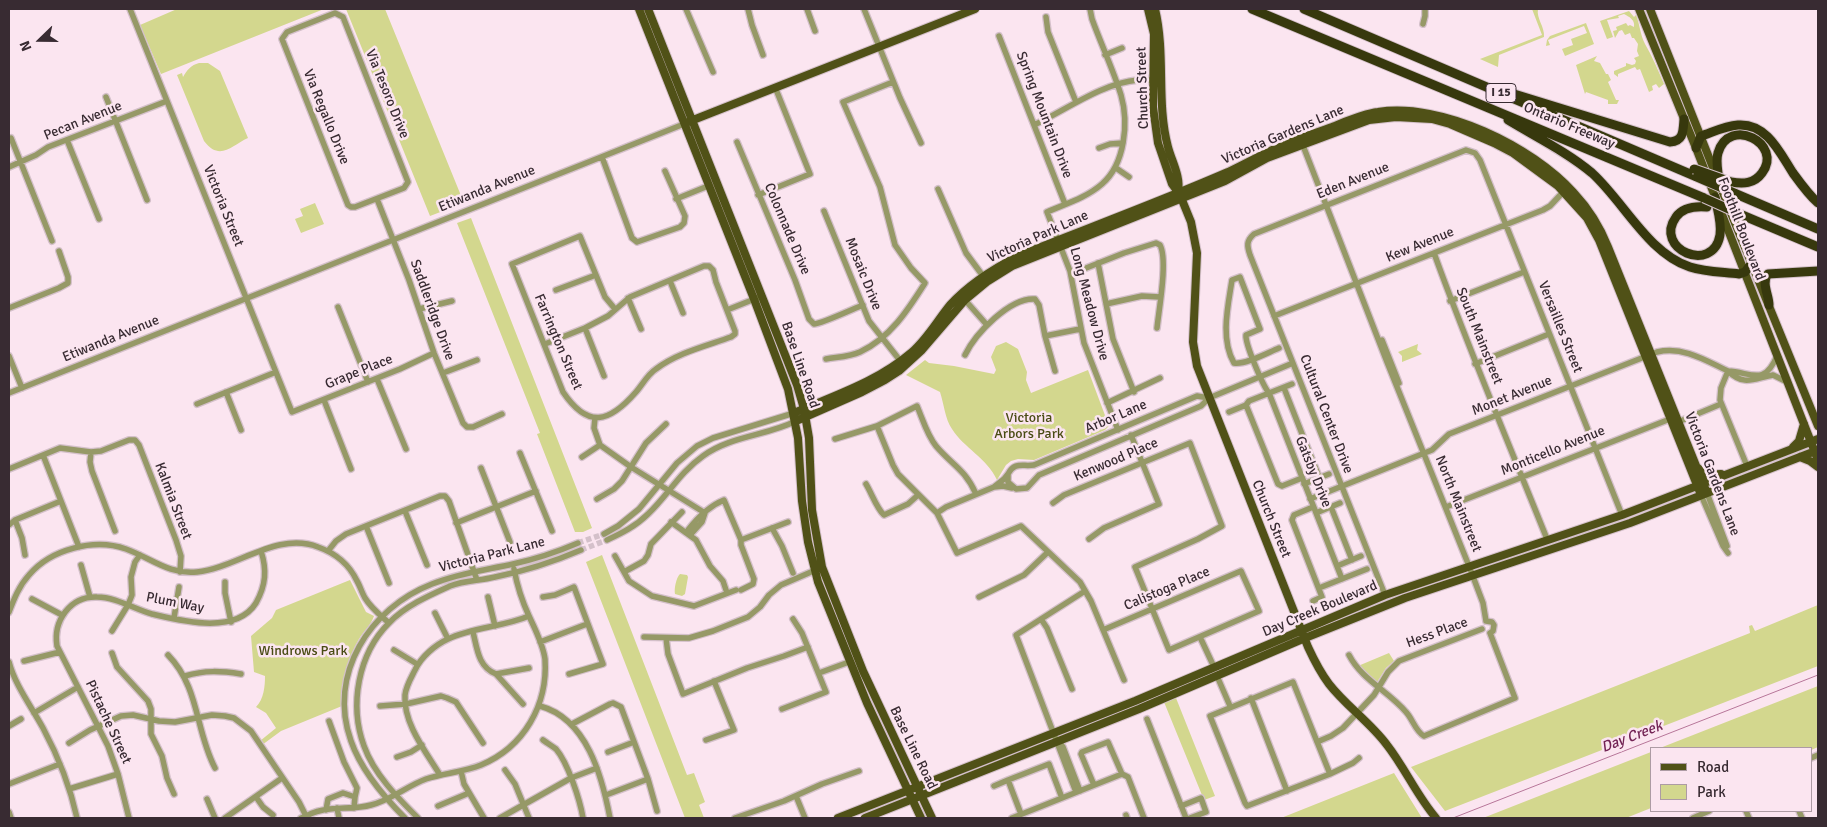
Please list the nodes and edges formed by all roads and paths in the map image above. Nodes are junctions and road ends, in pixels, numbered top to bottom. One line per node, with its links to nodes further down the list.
1 (130, 9): 36 (street, Victoria Street)
2 (639, 9): 44 (main road, Base Line Road)
3 (648, 9): 42 (main road, Base Line Road)
4 (686, 9): 28 (street)
5 (748, 9): 26 (street)
6 (807, 9): 20 (street)
7 (864, 9): 24 (street)
8 (975, 9): 17 (main road, Etiwanda Avenue)
9 (1090, 9): 27 (street)
10 (1148, 9): 29 (main road, Church Street)
11 (1155, 9): 29 (main road, Church Street)
12 (1252, 9): 38 (highway, Ontario Freeway / I 15)
13 (1304, 9): 34 (highway, Ontario Freeway / I 15)
14 (1425, 9): 19 (street)
15 (1639, 9): 23 (main road, Foothill Boulevard)
16 (1650, 9): 33 (main road, Foothill Boulevard)
17 (960, 12): 24 (main road, Etiwanda Avenue)
18 (1046, 17): 37 (street)
19 (1423, 24)
20 (815, 31)
21 (283, 35): 70 (street, Via Regallo Drive); 70 (street, Via Tesoro Drive)
22 (999, 36): 45 (street, Spring Mountain Drive)
23 (1652, 41): 33 (main road); 41 (main road, Foothill Boulevard)
24 (879, 46): 30 (street); 32 (main road, Etiwanda Avenue)
25 (1122, 48): 27 (street)
26 (764, 55)
27 (1105, 55): 31 (street)
28 (713, 72)
29 (1157, 81): 31 (street); 68 (main road, Church Street)
30 (893, 82): 51 (street); 123 (street)
31 (1117, 85): 37 (street); 52 (street)
32 (775, 87): 42 (main road, Etiwanda Avenue); 67 (street)
33 (1682, 88): 46 (main road, Foothill Boulevard)
34 (1495, 90): 41 (highway); 61 (highway, Ontario Freeway / I 15)
35 (106, 97): 43 (street)
36 (167, 101): 43 (street, Pecan Avenue); 101 (street, Victoria Street)
37 (1076, 102): 45 (street)
38 (1480, 104): 73 (highway, Ontario Freeway / I 15); 92 (highway)
39 (1419, 111): 40 (main road); 50 (main road, Victoria Gardens Lane); 66 (main road, Victoria Gardens Lane)
40 (1384, 118): 50 (main road, Victoria Gardens Lane); 66 (main road, Victoria Gardens Lane)
41 (1684, 119): 54 (main road, Foothill Boulevard)
42 (693, 120): 44 (main road, Etiwanda Avenue); 99 (main road, Base Line Road)
43 (116, 121): 48 (street, Pecan Avenue); 72 (street)
44 (684, 124): 56 (street, Etiwanda Avenue); 64 (main road, Base Line Road)
45 (1034, 125): 75 (street, Spring Mountain Drive)
46 (1701, 136): 54 (highway); 63 (main road, Foothill Boulevard); 74 (highway)
47 (11, 138): 57 (street)
48 (67, 140): 57 (street, Pecan Avenue); 78 (street)
49 (737, 142): 67 (street, Colonnade Drive)
50 (1301, 142): 68 (main road, Victoria Gardens Lane); 76 (street, North Mainstreet)
51 (921, 143)
52 (1123, 143): 53 (street); 59 (street)
53 (1099, 148)
54 (1696, 148): 69 (main road, Foothill Boulevard)
55 (1472, 152): 76 (street, Eden Avenue); 79 (street, Versailles Street)
56 (602, 157): 71 (street); 81 (street, Etiwanda Avenue)
57 (20, 162): 58 (street, Pecan Avenue); 82 (street)
58 (9, 167)
59 (1116, 168): 62 (street); 75 (street)
60 (665, 171): 71 (street)
61 (1696, 173): 63 (highway, bridge); 80 (highway, Ontario Freeway / I 15, bridge)
62 (1129, 177)
63 (1719, 184): 89 (main road, Foothill Boulevard)
64 (708, 186): 71 (street); 99 (main road, Base Line Road)
65 (938, 189): 95 (street)
66 (1566, 189): 79 (street, Kew Avenue); 128 (main road, Victoria Gardens Lane)
67 (758, 195): 107 (street, Colonnade Drive)
68 (1180, 195): 84 (main road, Victoria Park Lane); 155 (main road, Church Street)
69 (1715, 197): 73 (highway); 92 (main road, Foothill Boulevard)
70 (377, 199): 81 (street, Saddleridge Drive)
71 (676, 199)
72 (147, 200)
73 (1706, 202): 85 (highway, Ontario Freeway / I 15, bridge)
74 (1818, 203)
75 (1065, 204): 84 (street, Long Meadow Drive)
76 (1326, 205): 83 (street, Eden Avenue); 97 (street, North Mainstreet)
77 (824, 210): 107 (street, Mosaic Drive)
78 (99, 219)
79 (1506, 225): 87 (street, Kew Avenue); 91 (street, Versailles Street)
80 (1818, 229)
81 (393, 240): 101 (street, Etiwanda Avenue); 111 (street, Saddleridge Drive)
82 (52, 241)
83 (1248, 242): 115 (street, Cultural Center Drive)
84 (1060, 243): 93 (street, Long Meadow Drive); 95 (main road, Victoria Park Lane); 103 (main road, Victoria Park Lane)
85 (1818, 247)
86 (59, 250): 110 (street)
87 (1434, 253): 97 (street, Kew Avenue); 105 (street, South Mainstreet)
88 (1098, 263): 93 (street); 100 (street); 106 (street)
89 (1752, 263): 92 (highway); 108 (main road, Foothill Boulevard)
90 (1818, 271): 108 (highway)
91 (1524, 272): 105 (street); 121 (street, Versailles Street)
92 (1745, 272): 130 (main road, Foothill Boulevard)
93 (1071, 274): 120 (street, Long Meadow Drive)
94 (596, 275): 98 (street); 112 (street); 124 (street, Farrington Street)
95 (983, 276): 135 (main road, Victoria Park Lane)
96 (670, 281): 102 (street); 113 (street); 114 (street)
97 (1358, 284): 115 (street, Kew Avenue); 186 (street, North Mainstreet)
98 (556, 290)
99 (758, 297): 113 (street); 162 (main road, Base Line Road); 166 (main road, Base Line Road)
100 (1160, 297): 106 (street); 118 (street)
101 (247, 298): 139 (street, Victoria Street); 149 (street, Etiwanda Avenue)
102 (628, 298): 112 (street); 119 (street)
103 (965, 300): 116 (street); 135 (main road, Victoria Park Lane)
104 (452, 301): 111 (street)
105 (1450, 301): 136 (street, South Mainstreet)
106 (1106, 304): 152 (street)
107 (863, 305): 123 (street, Mosaic Drive)
108 (1769, 305): 173 (main road, Foothill Boulevard)
109 (338, 306): 145 (street)
110 (9, 308)
111 (419, 309): 126 (street, Saddleridge Drive)
112 (616, 309): 117 (street)
113 (727, 310): 167 (street)
114 (683, 313)
115 (1274, 316): 134 (street, Cultural Center Drive)
116 (987, 325): 122 (street); 127 (street)
117 (585, 328): 124 (street); 141 (street)
118 (1157, 328)
119 (641, 329)
120 (1080, 329): 122 (street); 157 (street, Long Meadow Drive)
121 (1549, 334): 136 (street); 148 (street, Versailles Street)
122 (1045, 336): 137 (street)
123 (881, 337): 132 (street); 135 (street, Mosaic Drive)
124 (545, 344): 167 (street, Farrington Street)
125 (1279, 348): 131 (street)
126 (434, 353): 140 (street, Saddleridge Drive); 144 (street, Grape Place)
127 (964, 355)
128 (1648, 355): 138 (street, Monet Avenue); 148 (street, Monet Avenue); 168 (main road, Victoria Gardens Lane); 169 (main road, Victoria Gardens Lane)
129 (9, 356): 149 (street)
130 (1777, 356): 138 (street, Monet Avenue); 146 (main road, Foothill Boulevard)
131 (1253, 358): 131 (street); 142 (street, Gatsby Drive)
132 (826, 359)
133 (477, 360): 140 (street)
134 (1293, 363): 142 (street, Arbor Lane); 207 (street, Cultural Center Drive)
135 (902, 364): 162 (main road, Victoria Park Lane)
136 (1475, 364): 165 (street, South Mainstreet)
137 (1055, 371)
138 (1728, 371): 146 (street, Monet Avenue); 159 (street)
139 (276, 372): 151 (street); 161 (street, Victoria Street)
140 (443, 374): 164 (street, Saddleridge Drive)
141 (604, 376)
142 (1260, 376): 154 (street, Gatsby Drive); 155 (street, Arbor Lane)
143 (1160, 378): 152 (street)
144 (377, 379): 145 (street, Grape Place); 180 (street)
145 (368, 382): 156 (street, Grape Place)
146 (1787, 382): 171 (main road, Foothill Boulevard)
147 (1292, 384): 150 (street)
148 (1570, 386): 165 (street, Monet Avenue); 181 (street, Versailles Street)
149 (22, 388): 153 (street, Etiwanda Avenue)
150 (1284, 388): 154 (street); 203 (street)
151 (226, 392): 158 (street); 174 (street)
152 (1134, 392): 157 (street)
153 (9, 393)
154 (1269, 394): 160 (street); 204 (street, Gatsby Drive)
155 (1209, 398): 175 (street, Arbor Lane); 176 (street, Arbor Lane); 302 (main road, Church Street)
156 (324, 400): 161 (street, Grape Place); 198 (street)
157 (1107, 403): 175 (street, Long Meadow Drive)
158 (197, 404)
159 (1722, 404): 169 (street); 192 (street)
160 (1246, 406): 163 (street); 204 (street)
161 (292, 412)
162 (805, 412): 166 (main road, Victoria Park Lane); 261 (main road, Base Line Road)
163 (1229, 412)
164 (502, 414)
165 (1498, 415): 186 (street, Monet Avenue); 202 (street, South Mainstreet)
166 (795, 417): 208 (street, Victoria Park Lane); 208 (street, Victoria Park Lane); 263 (main road, Base Line Road)
167 (595, 418): 179 (street)
168 (1670, 419): 181 (street, Monticello Avenue); 206 (main road, Victoria Gardens Lane)
169 (1678, 422): 194 (main road, Victoria Gardens Lane)
170 (666, 424): 193 (street)
171 (1804, 424): 178 (main road, Foothill Boulevard); 182 (main road)
172 (877, 426): 177 (street); 212 (street); 214 (street)
173 (1818, 426)
174 (241, 430)
175 (1118, 430): 199 (street, Arbor Lane)
176 (1132, 435): 191 (street); 210 (street, Arbor Lane)
177 (835, 439)
178 (1815, 440): 182 (main road, Day Creek Boulevard); 183 (main road, Foothill Boulevard)
179 (600, 445): 188 (street); 193 (street)
180 (406, 449)
181 (1594, 449): 202 (street, Monticello Avenue); 228 (street, Versailles Street)
182 (1790, 450): 192 (main road, Day Creek Boulevard)
183 (1817, 451): 189 (main road, Day Creek Boulevard); 190 (main road, Foothill Boulevard)
184 (91, 452): 187 (street); 236 (street); 265 (street, Kalmia Street)
185 (520, 453): 211 (street)
186 (1425, 453): 207 (street, Monet Avenue); 222 (street, North Mainstreet)
187 (43, 455): 197 (street); 217 (street)
188 (582, 457)
189 (1800, 458): 195 (main road); 213 (main road, Day Creek Boulevard)
190 (1818, 460)
191 (1142, 463): 218 (street, Kenwood Place); 240 (street); 286 (street, Kenwood Place)
192 (1747, 466): 201 (main road, Day Creek Boulevard)
193 (631, 467): 208 (street); 215 (street)
194 (1696, 467): 201 (main road); 206 (main road, Victoria Gardens Lane)
195 (1818, 467)
196 (481, 468): 220 (street)
197 (9, 469)
198 (351, 469)
199 (1008, 474): 209 (street, Arbor Lane); 210 (street)
200 (1329, 474): 203 (street)
201 (1726, 474): 206 (main road, Day Creek Boulevard)
202 (1522, 477): 222 (street, Monticello Avenue); 243 (street, South Mainstreet)
203 (1319, 478): 204 (street)
204 (1303, 481): 216 (street, Gatsby Drive)
205 (866, 484): 214 (street)
206 (1700, 485): 213 (main road, Victoria Gardens Lane); 228 (main road, Day Creek Boulevard)
207 (1341, 486): 216 (street, Monet Avenue); 278 (street, Cultural Center Drive)
208 (664, 487): 226 (street); 238 (street, Victoria Park Lane); 241 (street, Victoria Park Lane)
209 (994, 487): 210 (street, Arbor Lane); 212 (street, Arbor Lane)
210 (1014, 488)
211 (536, 491): 220 (street); 237 (street)
212 (976, 494): 227 (street, Arbor Lane)
213 (1704, 494): 213 (street, Victoria Gardens Lane); 245 (main road, Day Creek Boulevard)
214 (918, 495): 227 (street)
215 (597, 499)
216 (1310, 499): 224 (street, Gatsby Drive)
217 (61, 501): 229 (street); 246 (street)
218 (1052, 503)
219 (1340, 503): 221 (street)
220 (496, 507): 232 (street); 244 (street)
221 (1331, 507): 224 (street); 255 (street)
222 (1446, 507): 260 (street, North Mainstreet)
223 (405, 510): 232 (street); 234 (street); 258 (street)
224 (1315, 510): 259 (street, Gatsby Drive); 275 (street)
225 (682, 512): 230 (street)
226 (705, 513): 239 (street); 242 (street)
227 (937, 513): 249 (street)
228 (1622, 515): 243 (main road, Day Creek Boulevard)
229 (15, 520): 233 (street); 250 (street)
230 (671, 522): 239 (street); 266 (street)
231 (788, 522): 235 (street)
232 (456, 523): 264 (street)
233 (9, 525)
234 (366, 526): 248 (street); 273 (street)
235 (772, 528): 242 (street); 268 (street)
236 (114, 531)
237 (552, 531)
238 (604, 534)
239 (689, 534): 277 (street)
240 (1089, 539)
241 (607, 540)
242 (741, 540): 277 (street)
243 (1547, 540): 245 (main road); 254 (main road); 260 (main road, Day Creek Boulevard)
244 (510, 542)
245 (1574, 542): 254 (main road, Day Creek Boulevard)
246 (78, 547): 251 (street); 287 (street)
247 (261, 551): 248 (street); 265 (street); 296 (street)
248 (328, 551): 290 (street)
249 (1048, 552): 276 (street); 282 (street)
250 (25, 555)
251 (140, 555): 265 (street); 285 (street)
252 (615, 556): 266 (street)
253 (1362, 556): 255 (street)
254 (1531, 557): 269 (main road, Day Creek Boulevard)
255 (1352, 560): 259 (street)
256 (512, 564): 264 (street, Victoria Park Lane); 267 (street); 267 (street, Victoria Park Lane)
257 (81, 565): 280 (street)
258 (427, 565)
259 (1337, 566): 270 (street, Gatsby Drive)
260 (1470, 566): 269 (street, North Mainstreet); 278 (main road, Day Creek Boulevard)
261 (822, 567): 263 (street); 337 (main road, Base Line Road)
262 (1367, 569): 270 (street)
263 (814, 570): 308 (street); 320 (main road, Base Line Road)
264 (475, 571): 271 (street); 290 (street, Victoria Park Lane)
265 (180, 572)
266 (624, 572): 277 (street)
267 (514, 573): 271 (street, Victoria Park Lane); 291 (street)
268 (793, 574)
269 (1473, 576): 295 (street, North Mainstreet); 309 (main road, Day Creek Boulevard)
270 (1342, 579): 275 (street)
271 (477, 580): 297 (street, Victoria Park Lane)
272 (225, 582): 296 (street)
273 (389, 584)
274 (179, 587): 292 (street)
275 (1319, 588): 284 (street)
276 (1085, 591): 294 (street); 301 (street)
277 (727, 593)
278 (1385, 595): 302 (main road, Day Creek Boulevard)
279 (542, 596): 298 (street)
280 (90, 597): 285 (street, Plum Way); 289 (street)
281 (488, 597): 299 (street)
282 (979, 598)
283 (32, 599): 289 (street)
284 (1313, 601)
285 (128, 605): 292 (street, Plum Way); 303 (street)
286 (1152, 608): 301 (street, Calistoga Place); 307 (street); 307 (street, Calistoga Place)
287 (9, 612)
288 (435, 613): 310 (street)
289 (62, 615): 314 (street, Pistache Street)
290 (382, 616): 297 (street); 395 (street, Victoria Park Lane)
291 (529, 616): 299 (street); 311 (street)
292 (174, 618): 296 (street, Plum Way)
293 (793, 619): 312 (street)
294 (1041, 619): 335 (street); 354 (street)
295 (1486, 621): 300 (street); 305 (street)
296 (230, 622)
297 (389, 622): 389 (street, Victoria Park Lane)
298 (587, 624): 311 (street); 328 (street)
299 (495, 626): 304 (street)
300 (1482, 629): 305 (street); 334 (street, Hess Place)
301 (1103, 630): 332 (street)
302 (1302, 630): 309 (main road, Church Street); 322 (main road, Day Creek Boulevard)
303 (112, 631)
304 (473, 632): 310 (street); 327 (street)
305 (1490, 633): 334 (street)
306 (644, 637): 308 (street)
307 (1200, 637): 322 (street)
308 (666, 638): 331 (street)
309 (1305, 638): 330 (main road, Day Creek Boulevard); 345 (main road, Church Street)
310 (448, 639): 321 (street)
311 (540, 642): 341 (street)
312 (808, 647): 325 (street); 331 (street)
313 (394, 650): 321 (street)
314 (60, 652): 318 (street); 333 (street, Pistache Street)
315 (112, 653): 348 (street)
316 (168, 655): 329 (street)
317 (1349, 655): 334 (street)
318 (24, 661)
319 (9, 662): 344 (street)
320 (849, 662): 324 (main road, Base Line Road); 325 (street)
321 (418, 664): 338 (street)
322 (1214, 667): 354 (main road, Day Creek Boulevard)
323 (528, 668): 327 (street)
324 (853, 670): 337 (main road); 384 (main road, Base Line Road)
325 (819, 673): 343 (street)
326 (241, 674): 329 (street)
327 (496, 674): 339 (street)
328 (569, 674)
329 (185, 676): 346 (street)
330 (1217, 676): 342 (street); 354 (main road, Day Creek Boulevard)
331 (714, 680): 356 (street)
332 (1124, 680)
333 (78, 687): 344 (street); 352 (street, Pistache Street)
334 (1379, 688): 345 (street, Hess Place)
335 (1072, 689)
336 (1251, 698): 342 (street); 358 (street); 386 (street)
337 (876, 701): 382 (main road, Base Line Road)
338 (406, 704): 340 (street); 360 (street); 361 (street)
339 (523, 704)
340 (380, 706)
341 (540, 706): 351 (street); 369 (street)
342 (1230, 706): 386 (street)
343 (782, 709)
344 (34, 713): 365 (street)
345 (1357, 713): 358 (street, Hess Place); 434 (main road, Church Street)
346 (199, 718): 348 (street); 366 (street); 375 (street)
347 (21, 719): 353 (street)
348 (151, 719): 352 (street); 388 (street)
349 (1147, 719): 401 (street)
350 (329, 721): 394 (street)
351 (572, 724): 357 (street); 367 (street)
352 (99, 725): 359 (street); 371 (street, Pistache Street)
353 (9, 726)
354 (1056, 736): 382 (main road, Day Creek Boulevard); 385 (street); 392 (main road, Day Creek Boulevard)
355 (543, 740): 376 (street)
356 (706, 740)
357 (634, 742): 362 (street); 377 (street)
358 (1317, 742): 373 (street)
359 (69, 743)
360 (484, 743)
361 (422, 745): 363 (street); 374 (street)
362 (608, 752)
363 (397, 757)
364 (1358, 758): 373 (street)
365 (60, 764): 379 (street); 383 (street)
366 (215, 768)
367 (597, 768): 376 (street); 390 (street)
368 (505, 770): 400 (street)
369 (461, 771): 374 (street); 387 (street)
370 (859, 771): 391 (street)
371 (118, 774): 383 (street); 410 (street, Pistache Street)
372 (1122, 774): 380 (street); 380 (street); 432 (street)
373 (1330, 774): 386 (street)
374 (440, 775): 389 (street)
375 (282, 778): 393 (street); 411 (street)
376 (571, 778): 400 (street); 423 (street)
377 (648, 779): 390 (street); 405 (street)
378 (1008, 780): 381 (street); 396 (street); 408 (street)
379 (9, 784)
380 (1094, 785): 385 (street)
381 (994, 786)
382 (917, 787): 384 (main road, Day Creek Boulevard); 392 (main road, Base Line Road)
383 (69, 789): 413 (street)
384 (908, 790): 397 (main road, Base Line Road); 427 (main road, Day Creek Boulevard)
385 (1078, 791): 396 (street)
386 (1287, 791)
387 (469, 793): 399 (street); 420 (street)
388 (174, 794)
389 (395, 794): 395 (street); 419 (street, Victoria Park Lane)
390 (606, 795): 424 (street)
391 (796, 796): 425 (street); 426 (street)
392 (922, 796): 397 (main road, Day Creek Boulevard); 430 (main road, Base Line Road)
393 (256, 797): 409 (street); 416 (street)
394 (355, 797): 403 (street); 404 (street)
395 (387, 798): 403 (street); 418 (street, Victoria Park Lane)
396 (1062, 798): 408 (street)
397 (912, 799): 428 (main road, Day Creek Boulevard); 429 (main road, Base Line Road)
398 (207, 800): 415 (street)
399 (438, 806)
400 (525, 806): 421 (street); 422 (street)
401 (1181, 806): 433 (street); 433 (street)
402 (338, 808): 403 (street); 404 (street); 417 (street)
403 (354, 808)
404 (326, 810): 411 (street)
405 (657, 811)
406 (9, 812): 412 (street)
407 (1707, 812): 435 (street)
408 (1021, 814): 431 (street)
409 (273, 815)
410 (129, 817): 414 (street)
411 (303, 817)
412 (11, 818)
413 (77, 818)
414 (122, 818)
415 (215, 818)
416 (225, 818)
417 (339, 818)
418 (405, 818)
419 (418, 818)
420 (484, 818)
421 (500, 818)
422 (530, 818)
423 (583, 818)
424 (610, 818)
425 (735, 818)
426 (805, 818)
427 (838, 818)
428 (865, 818)
429 (921, 818)
430 (932, 818)
431 (1012, 818)
432 (1144, 818)
433 (1188, 818)
434 (1436, 818)
435 (1695, 818)

